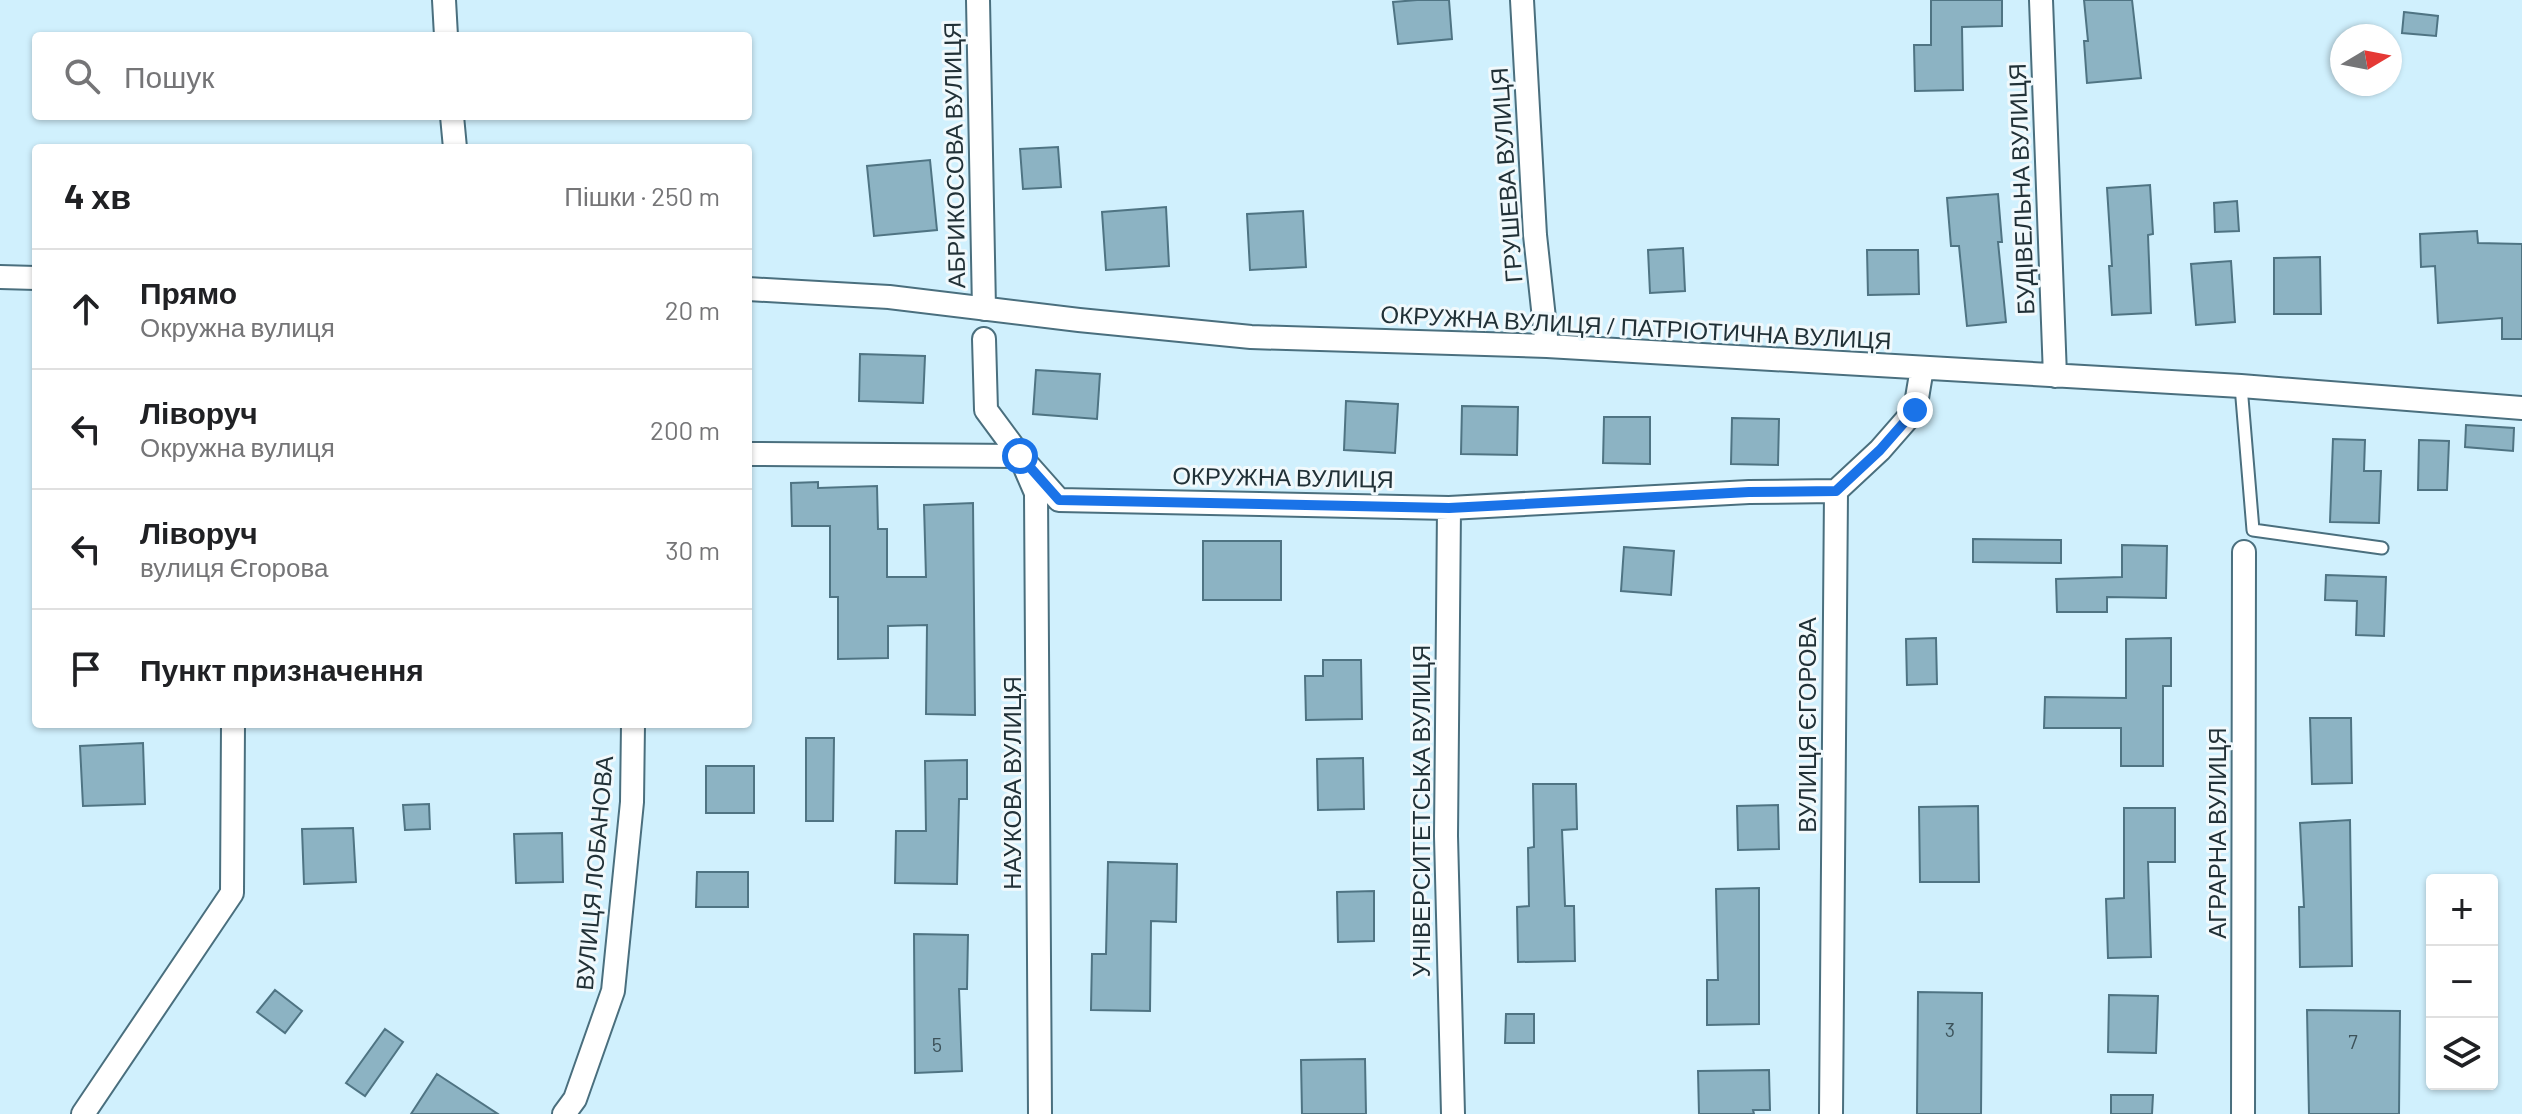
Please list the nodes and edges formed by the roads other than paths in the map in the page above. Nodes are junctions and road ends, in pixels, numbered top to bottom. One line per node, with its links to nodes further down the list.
1 (444, 0): 5 (street)
2 (978, 0): 11 (street, АБРИКОСОВА ВУЛИЦЯ)
3 (1522, 0): 13 (street, ГРУШЕВА ВУЛИЦЯ)
4 (2041, 0): 15 (street, БУДІВЕЛЬНА ВУЛИЦЯ)
5 (446, 32)
6 (452, 120): 7 (street)
7 (455, 144)
8 (0, 277): 9 (street)
9 (32, 278)
10 (752, 289): 11 (street, ОКРУЖНА ВУЛИЦЯ / ПАТРІОТИЧНА ВУЛИЦЯ)
11 (984, 309): 13 (street, ОКРУЖНА ВУЛИЦЯ / ПАТРІОТИЧНА ВУЛИЦЯ)
12 (984, 339): 19 (street)
13 (1547, 346): 14 (street, ОКРУЖНА ВУЛИЦЯ / ПАТРІОТИЧНА ВУЛИЦЯ)
14 (1922, 368): 15 (street, ОКРУЖНА ВУЛИЦЯ / ПАТРІОТИЧНА ВУЛИЦЯ); 20 (street)
15 (2055, 376): 16 (street, ОКРУЖНА ВУЛИЦЯ / ПАТРІОТИЧНА ВУЛИЦЯ)
16 (2241, 386): 17 (street, ОКРУЖНА ВУЛИЦЯ / ПАТРІОТИЧНА ВУЛИЦЯ); 22 (lane)
17 (2522, 408)
18 (752, 454): 19 (street)
19 (1020, 456): 21 (street, ОКРУЖНА ВУЛИЦЯ); 28 (street, НАУКОВА ВУЛИЦЯ)
20 (1836, 491): 21 (street, ОКРУЖНА ВУЛИЦЯ); 30 (street, ВУЛИЦЯ ЄГОРОВА)
21 (1449, 508): 29 (street, УНІВЕРСИТЕТСЬКА ВУЛИЦЯ)
22 (2382, 548)
23 (2244, 552): 31 (street, АГРАРНА ВУЛИЦЯ)
24 (233, 728): 26 (street)
25 (633, 728): 27 (street, ВУЛИЦЯ ЛОБАНОВА)
26 (83, 1114)
27 (564, 1114)
28 (1040, 1114)
29 (1453, 1114)
30 (1831, 1114)
31 (2243, 1114)

